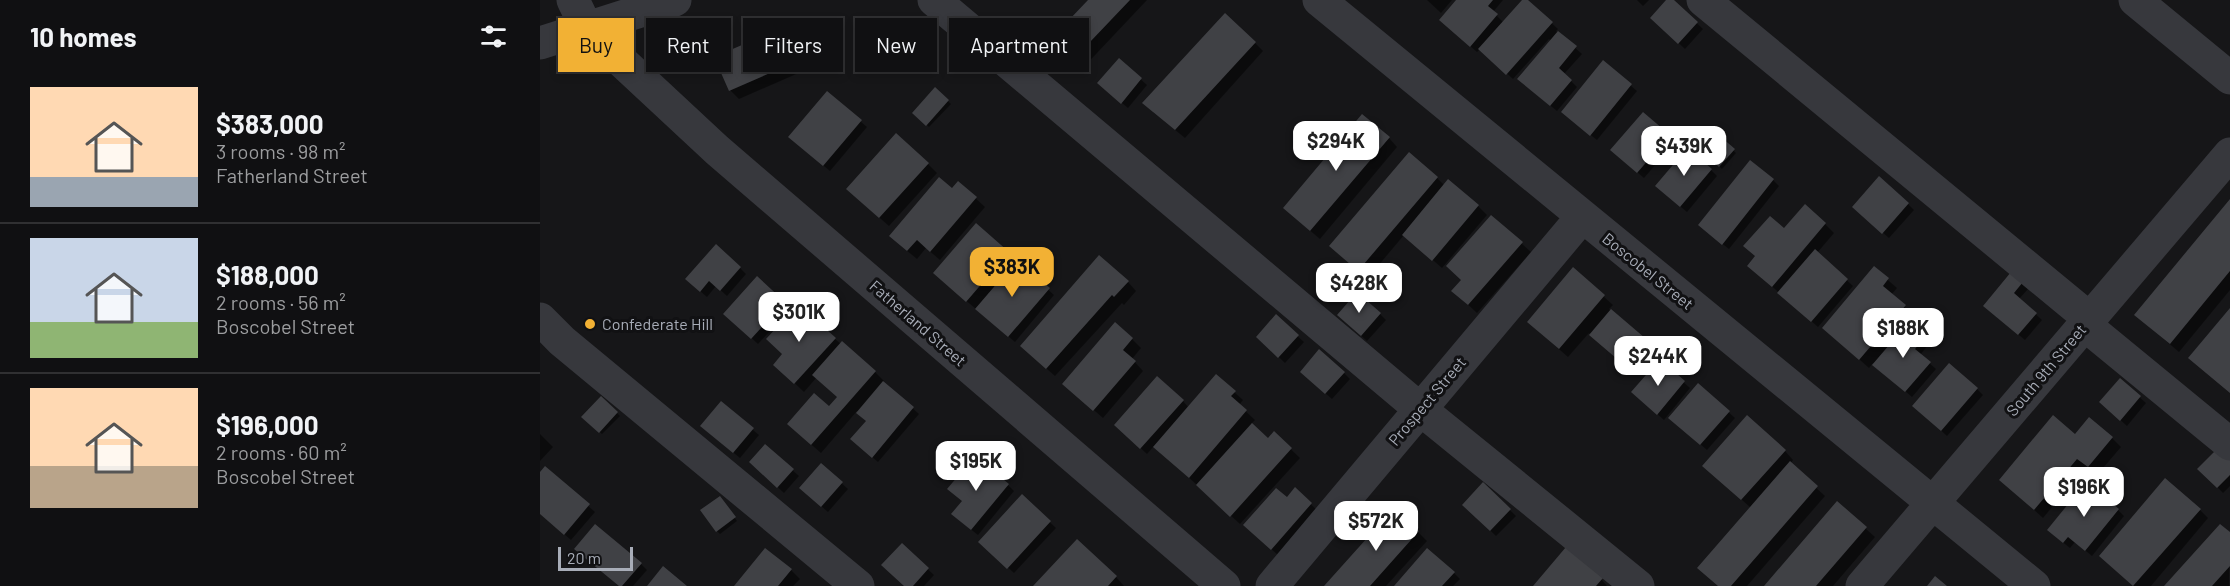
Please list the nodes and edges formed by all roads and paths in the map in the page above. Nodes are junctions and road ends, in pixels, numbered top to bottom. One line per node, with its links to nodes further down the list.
1 (573, 0): 7 (street, Fatherland Street)
2 (675, 0): 8 (street)
3 (934, 0): 17 (street)
4 (1319, 0): 14 (street, Boscobel Street)
5 (1703, 0): 16 (street)
6 (2134, 0): 12 (street)
7 (582, 18)
8 (620, 18)
9 (558, 38): 10 (street)
10 (540, 43)
11 (633, 72): 21 (street, Fatherland Street)
12 (2230, 78)
13 (2230, 154): 16 (street, South 9th Street)
14 (1582, 217): 17 (street, Prospect Street); 19 (street, Boscobel Street)
15 (540, 319): 20 (street)
16 (2087, 322): 18 (street); 19 (street, South 9th Street)
17 (1420, 409): 22 (street, Prospect Street); 23 (street)
18 (2230, 444)
19 (1933, 502): 24 (street, South 9th Street); 25 (street, Boscobel Street)
20 (858, 586)
21 (1224, 586)
22 (1272, 586)
23 (1638, 586)
24 (1862, 586)
25 (2034, 586)

